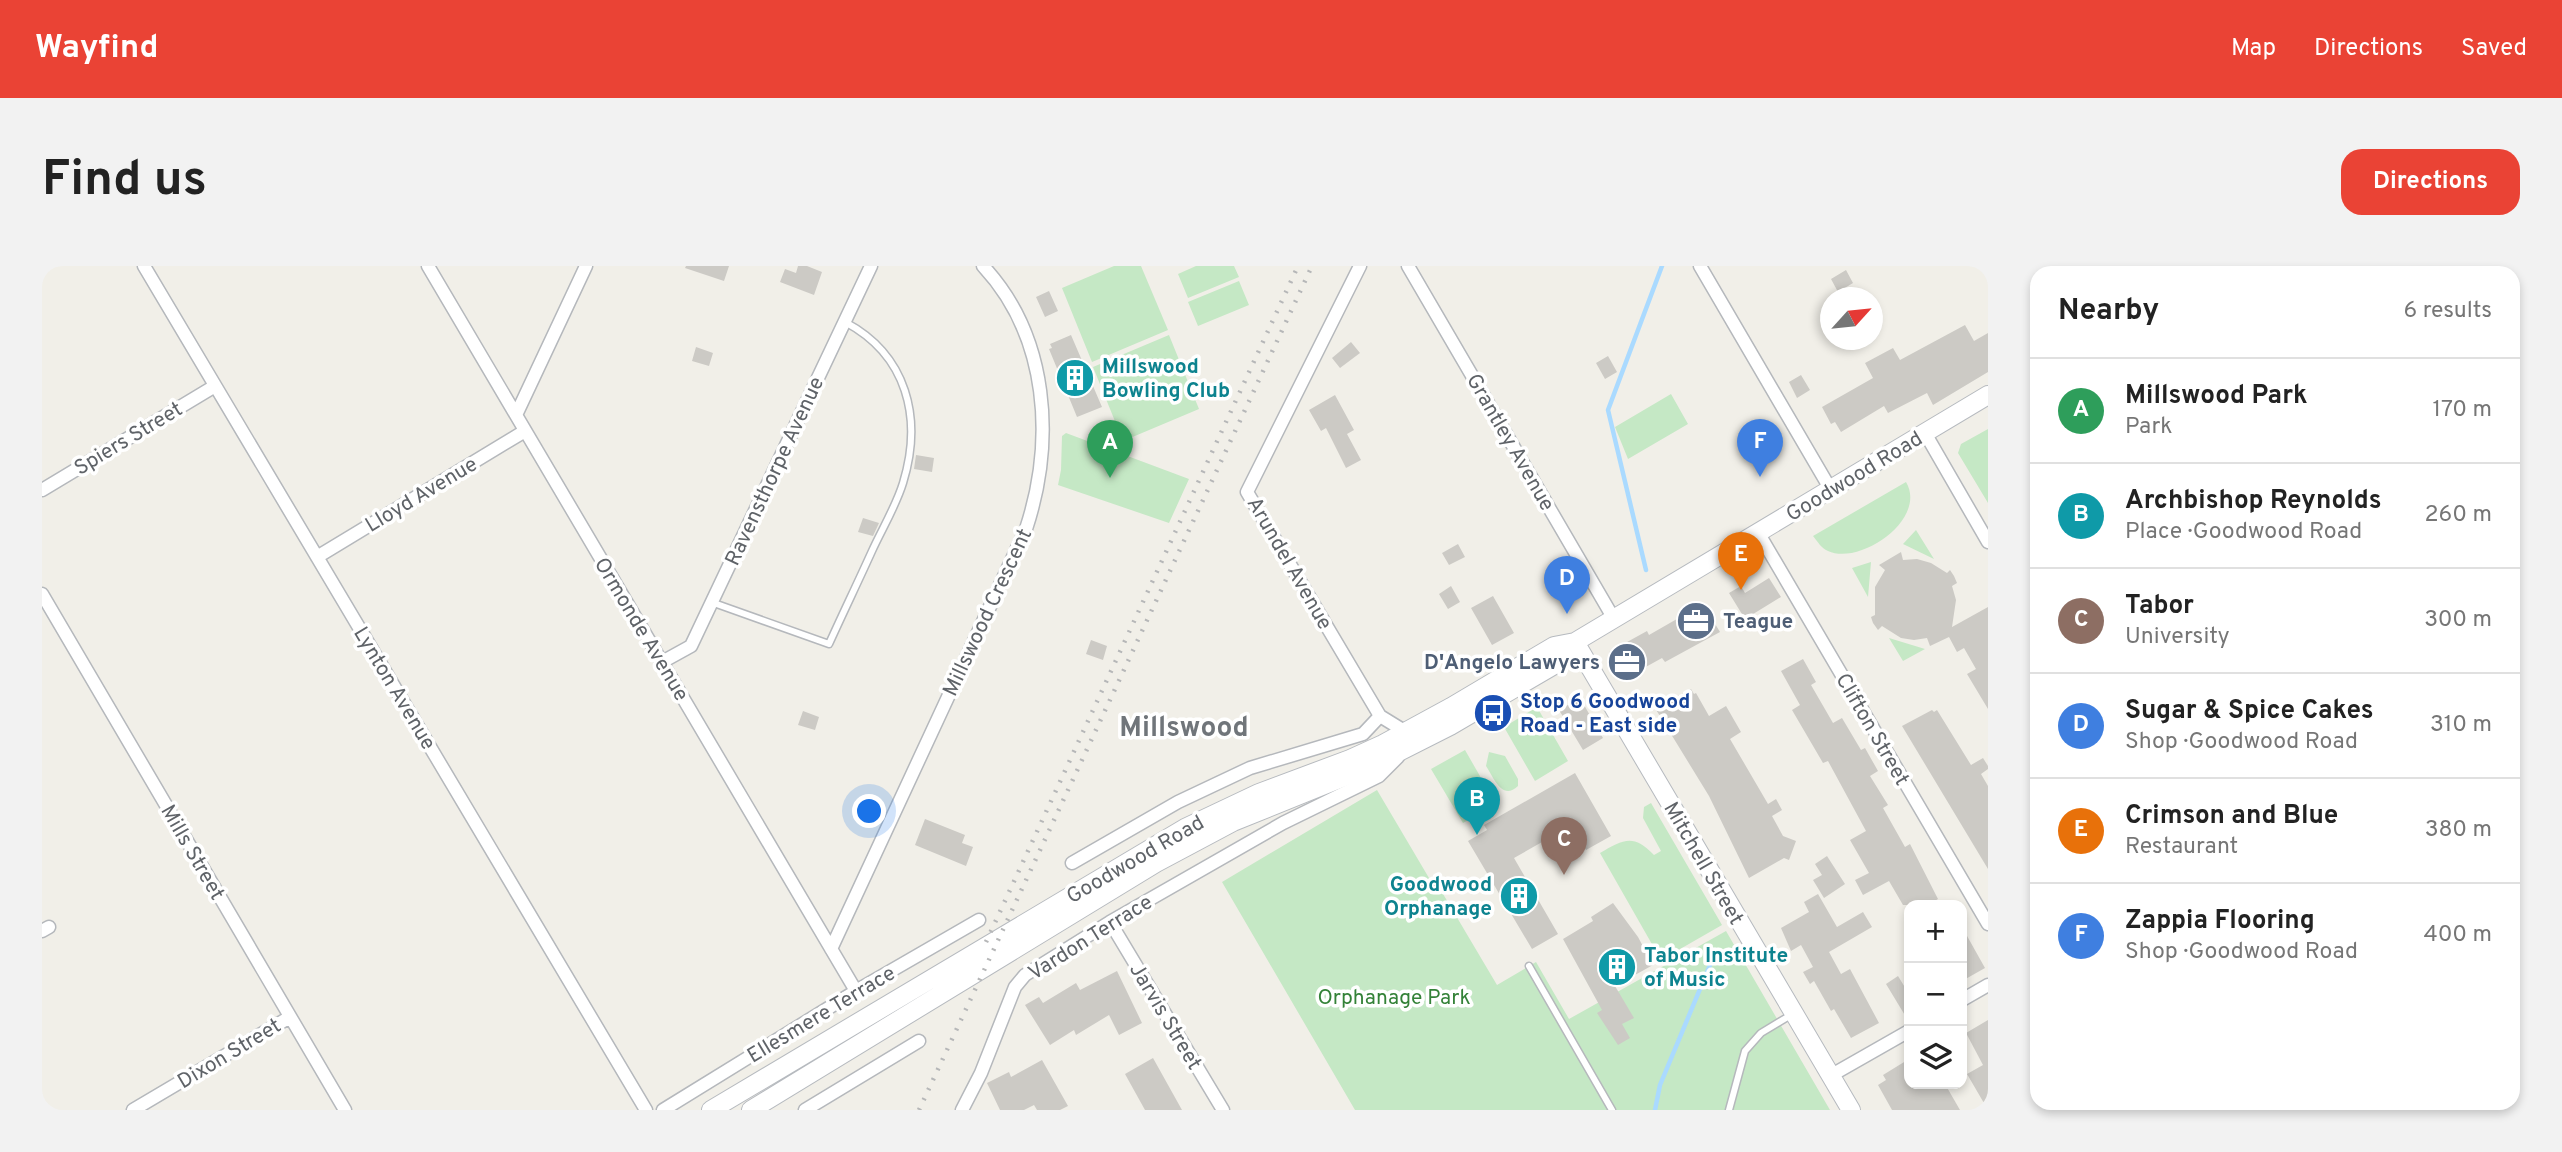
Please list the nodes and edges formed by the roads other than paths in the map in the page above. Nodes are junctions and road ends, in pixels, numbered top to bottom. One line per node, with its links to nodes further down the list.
1 (144, 266): 10 (street, Lynton Avenue)
2 (428, 266): 12 (street, Ormonde Avenue)
3 (586, 266): 12 (street)
4 (871, 266): 9 (street, Ravensthorpe Avenue)
5 (983, 266): 35 (street, Millswood Crescent)
6 (1360, 266): 27 (street, Arundel Avenue)
7 (1408, 266): 22 (street, Grantley Avenue)
8 (1700, 266): 16 (street)
9 (845, 322): 21 (street, Ravensthorpe Avenue); 21 (lane)
10 (215, 386): 15 (street, Spiers Street); 19 (street, Lynton Avenue)
11 (1988, 395): 14 (main road, Goodwood Road)
12 (516, 415): 13 (street, Ormonde Avenue)
13 (525, 431): 19 (street, Lloyd Avenue); 25 (street, Ormonde Avenue)
14 (1925, 433): 16 (main road, Goodwood Road); 18 (street)
15 (42, 490)
16 (1831, 490): 17 (main road, Goodwood Road)
17 (1759, 534): 22 (main road, Goodwood Road); 34 (street, Clifton Street)
18 (1988, 542)
19 (317, 557): 47 (street, Lynton Avenue)
20 (42, 594): 41 (street, Mills Street)
21 (711, 602): 25 (street, Ravensthorpe Avenue)
22 (1615, 619): 23 (main road, Goodwood Road)
23 (1575, 642): 24 (main road, Goodwood Road); 26 (main road, Mitchell Street); 28 (main road, Goodwood Road)
24 (1561, 661): 26 (main road, Mitchell Street); 28 (main road, Goodwood Road)
25 (662, 662): 35 (street, Ormonde Avenue)
26 (1601, 687): 40 (main road, Mitchell Street)
27 (1380, 716): 28 (street, Arundel Avenue); 31 (street)
28 (1407, 740): 29 (main road, Goodwood Road); 30 (street, Vardon Terrace); 49 (main road, Goodwood Road)
29 (1285, 801): 30 (street); 50 (main road, Goodwood Road)
30 (1283, 823): 33 (street, Vardon Terrace)
31 (1072, 863)
32 (979, 920): 38 (street, Ellesmere Terrace)
33 (1110, 922): 52 (street, Vardon Terrace); 53 (street, Jarvis Street)
34 (1988, 924)
35 (831, 949): 38 (street, Ormonde Avenue)
36 (1529, 966): 54 (lane)
37 (1988, 985): 39 (street)
38 (856, 991): 48 (street, Ellesmere Terrace)
39 (1967, 997)
40 (1793, 1014): 44 (main road, Mitchell Street); 55 (lane)
41 (290, 1017): 45 (street, Dixon Street); 46 (street, Mills Street)
42 (1904, 1034): 44 (street)
43 (919, 1041): 51 (street)
44 (1830, 1076): 56 (main road, Mitchell Street)
45 (133, 1110)
46 (345, 1110)
47 (646, 1110)
48 (663, 1110)
49 (711, 1110)
50 (751, 1110)
51 (805, 1110)
52 (962, 1110)
53 (1223, 1110)
54 (1612, 1110)
55 (1729, 1110)
56 (1851, 1110)

